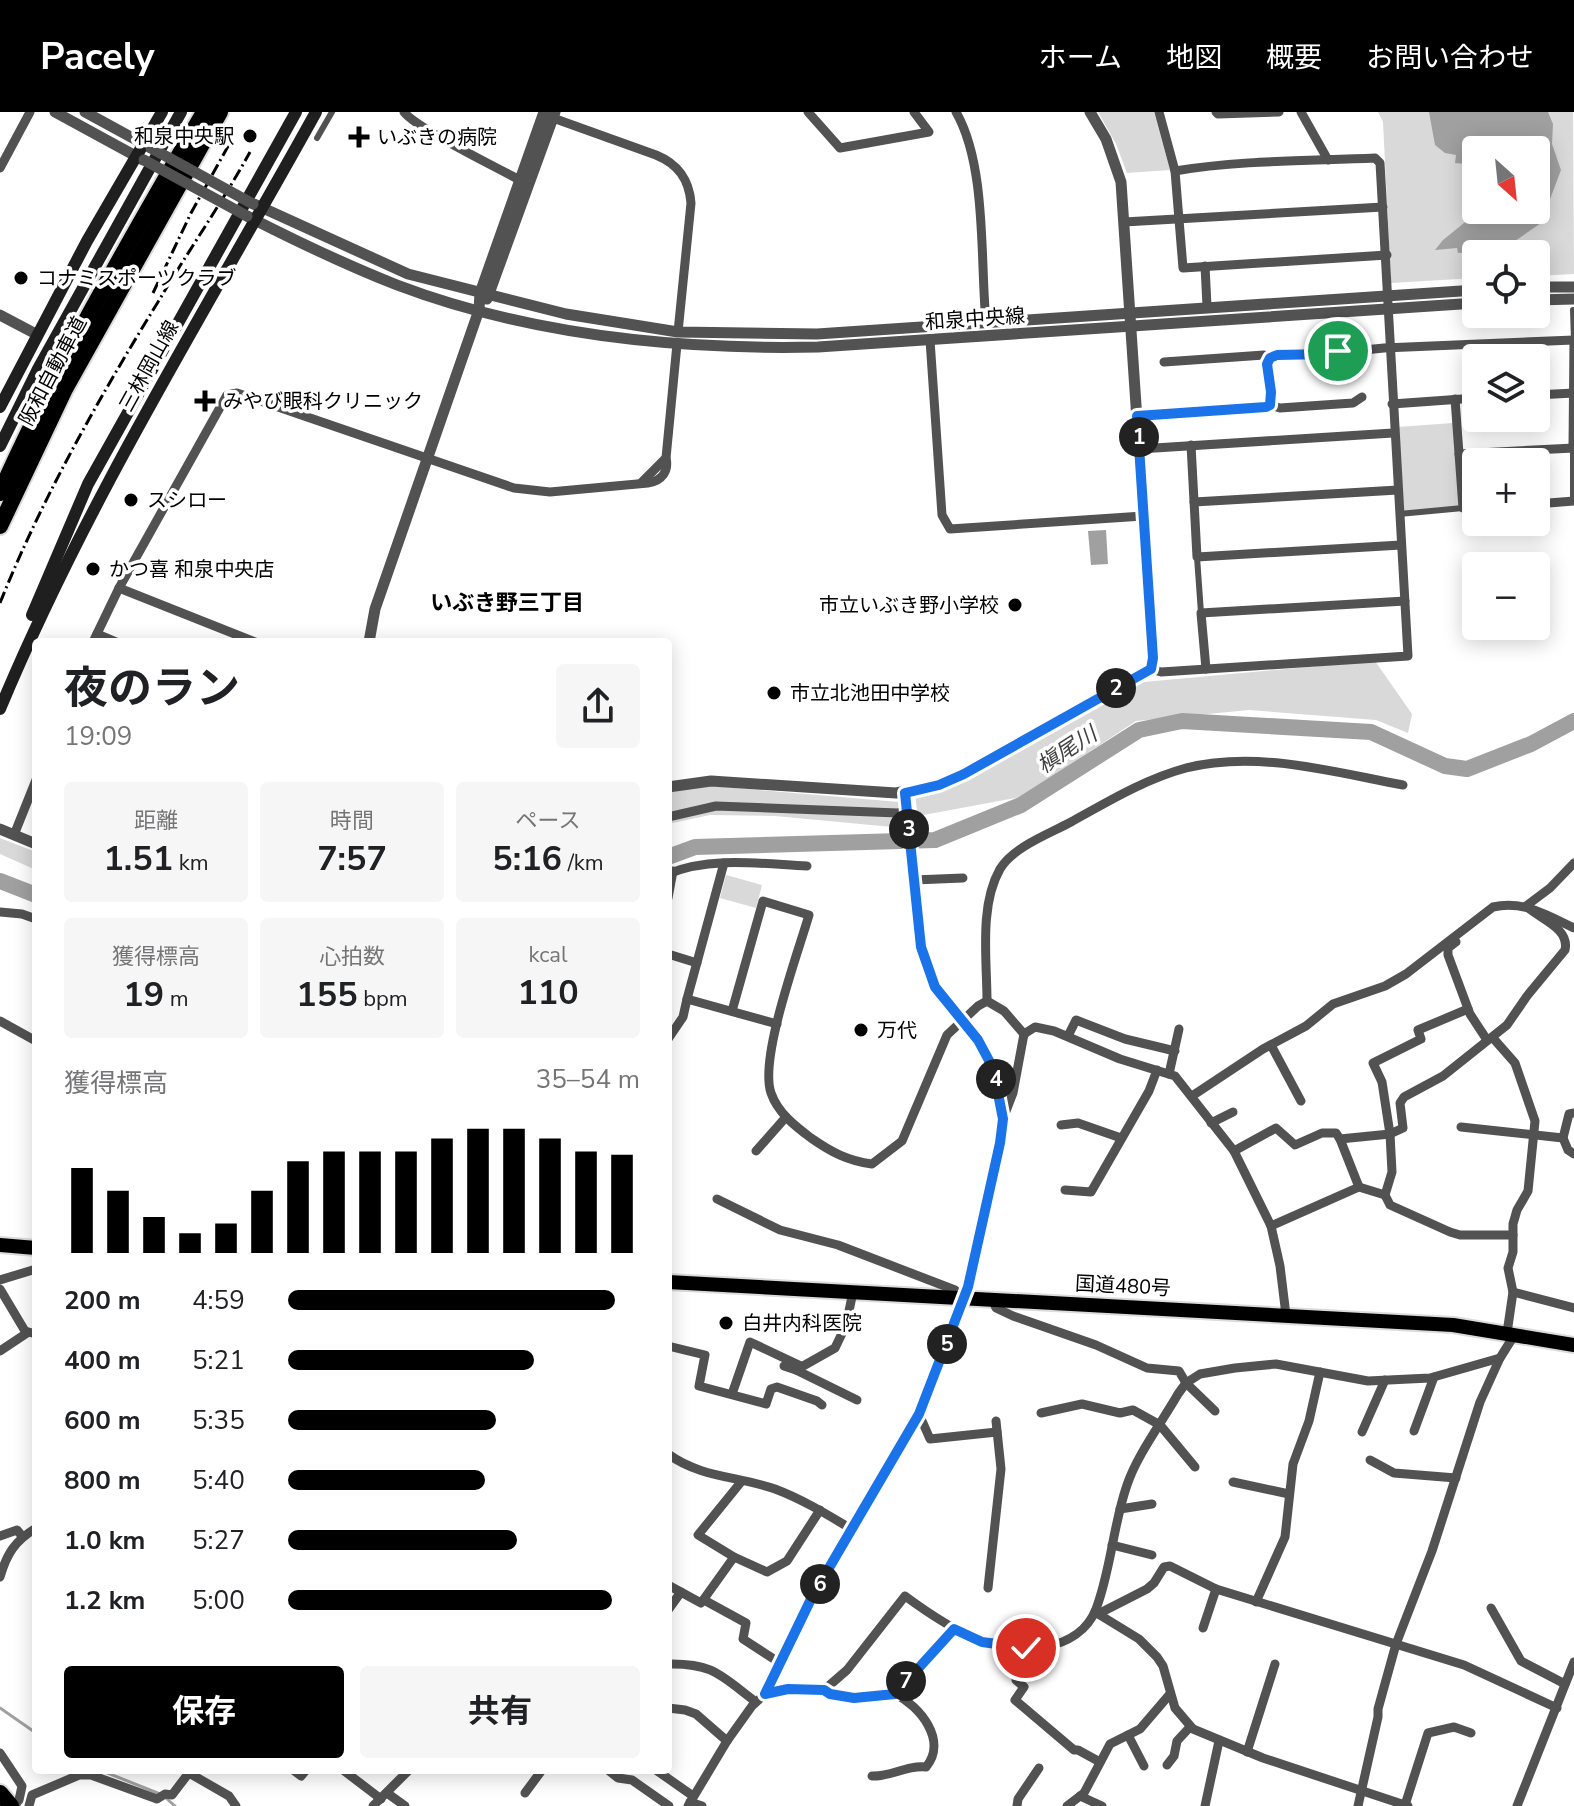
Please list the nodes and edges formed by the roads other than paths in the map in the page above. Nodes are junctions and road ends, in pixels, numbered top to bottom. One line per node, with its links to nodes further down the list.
1 (30, 112): 25 (street)
2 (55, 112): 23 (street)
3 (85, 112): 22 (street)
4 (162, 112): 22 (main road)
5 (181, 112): 68 (main road)
6 (204, 112): 74 (highway, 阪和自動車道)
7 (220, 112): 82 (highway, 阪和自動車道)
8 (296, 112): 91 (main road, 三林岡山線)
9 (316, 112): 29 (main road, 三林岡山線)
10 (332, 112): 21 (street)
11 (404, 112): 27 (street)
12 (808, 112): 13 (street)
13 (914, 112)
14 (956, 112): 48 (street)
15 (1090, 112): 31 (street)
16 (1159, 112): 26 (street)
17 (1216, 112): 18 (street)
18 (1279, 112)
19 (1301, 112): 24 (street)
20 (551, 114): 27 (street); 37 (street); 51 (street)
21 (317, 138)
22 (146, 146): 23 (main road); 29 (street, bridge)
23 (140, 158): 29 (street, bridge); 50 (main road)
24 (1328, 160): 26 (street); 28 (street)
25 (0, 168)
26 (1175, 171): 30 (street)
27 (520, 180): 37 (street)
28 (1383, 207): 30 (street); 32 (street)
29 (254, 212): 37 (street, 和泉中央線); 44 (street, 和泉中央線); 91 (main road, 三林岡山線)
30 (1179, 219): 31 (street); 33 (street)
31 (1124, 222): 46 (street)
32 (1387, 255): 33 (street); 38 (street)
33 (1205, 266): 42 (street)
34 (1550, 287): 35 (street)
35 (1574, 287)
36 (1462, 291): 38 (street, 和泉中央線)
37 (486, 294): 44 (street); 51 (street, 和泉中央線)
38 (1388, 295): 42 (street, 和泉中央線); 43 (street)
39 (1574, 299): 40 (street)
40 (1550, 300)
41 (1462, 304): 43 (street, 和泉中央線)
42 (1207, 306): 46 (street, 和泉中央線)
43 (1388, 309): 49 (street, 和泉中央線); 54 (street)
44 (479, 310): 51 (street, 和泉中央線); 72 (street)
45 (1573, 310): 53 (street)
46 (1129, 313): 48 (street, 和泉中央線); 49 (street)
47 (0, 315): 50 (street)
48 (986, 322): 51 (street, 和泉中央線)
49 (1129, 326): 52 (street, 和泉中央線); 65 (street)
50 (36, 334): 64 (main road)
51 (678, 338): 52 (street, 和泉中央線); 72 (street)
52 (930, 340): 81 (street)
53 (1574, 340): 54 (street); 57 (street)
54 (1389, 349): 55 (street); 62 (street)
55 (1270, 358): 56 (street); 63 (street)
56 (1164, 362)
57 (1574, 393): 58 (street); 69 (street)
58 (1550, 394)
59 (1362, 397): 63 (street)
60 (1455, 399): 61 (street); 62 (street); 71 (street)
61 (1462, 399)
62 (1392, 404): 66 (street)
63 (1270, 405): 65 (street)
64 (0, 407)
65 (1137, 416): 70 (street)
66 (1393, 433): 67 (street); 73 (street)
67 (1191, 445): 70 (street); 77 (street)
68 (0, 446)
69 (1574, 448): 71 (street); 76 (street)
70 (1139, 449): 81 (street)
71 (1459, 454): 75 (street)
72 (428, 459): 85 (street); 90 (street)
73 (1398, 490): 77 (street); 80 (street)
74 (0, 493)
75 (1462, 494)
76 (1574, 501): 78 (street)
77 (1194, 502): 84 (street)
78 (1550, 503)
79 (1462, 508): 80 (street)
80 (1399, 514): 83 (street)
81 (1143, 516): 92 (street)
82 (0, 526)
83 (1401, 545): 84 (street); 86 (street)
84 (1197, 557): 87 (street)
85 (119, 588): 88 (street); 89 (street)
86 (1405, 601): 87 (street); 93 (street)
87 (1201, 613): 93 (street)
88 (95, 638)
89 (245, 638)
90 (370, 638)
91 (27, 645): 94 (main road, 三林岡山線)
92 (1151, 669): 93 (street); 98 (street)
93 (1206, 669)
94 (0, 709)
95 (1403, 785): 118 (street)
96 (672, 787): 98 (street)
97 (32, 790): 102 (street)
98 (905, 793): 99 (street)
99 (908, 812): 100 (street); 108 (street)
100 (672, 816)
101 (0, 829): 102 (street)
102 (14, 835): 103 (street)
103 (32, 842)
104 (724, 863): 106 (street); 107 (street); 116 (street)
105 (1574, 863): 110 (street)
106 (807, 866)
107 (672, 872)
108 (914, 876): 109 (street); 122 (street)
109 (959, 882)
110 (1526, 906): 113 (street); 114 (street); 128 (street)
111 (0, 912): 112 (street)
112 (32, 918)
113 (1467, 927): 119 (street); 130 (street)
114 (1574, 928)
115 (672, 955): 116 (street)
116 (697, 963): 117 (street)
117 (687, 999): 120 (street); 127 (street)
118 (987, 1001): 122 (street); 125 (street)
119 (1468, 1009): 128 (street); 135 (street)
120 (732, 1011): 123 (street); 123 (street)
121 (0, 1021): 129 (street)
122 (962, 1021): 140 (street); 141 (street)
123 (777, 1024): 140 (street)
124 (1179, 1029): 131 (street)
125 (1024, 1034): 126 (street); 141 (street)
126 (1068, 1036): 131 (street); 132 (street)
127 (672, 1039)
128 (1490, 1039): 136 (street); 146 (street)
129 (29, 1041)
130 (1271, 1045): 134 (street); 137 (street)
131 (1175, 1051): 133 (street)
132 (1157, 1070): 133 (street); 147 (street)
133 (1169, 1074): 134 (street)
134 (1192, 1096): 142 (street)
135 (1385, 1100): 136 (street); 145 (street)
136 (1402, 1100): 145 (street)
137 (1301, 1101)
138 (1233, 1112): 142 (street)
139 (1574, 1113): 148 (street)
140 (786, 1117): 150 (street)
141 (1003, 1119): 167 (street)
142 (1211, 1123): 151 (street)
143 (1061, 1125): 147 (street)
144 (1461, 1127): 146 (street)
145 (1390, 1134): 149 (street); 155 (street)
146 (1536, 1135): 148 (street); 158 (street)
147 (1121, 1138): 154 (street)
148 (1563, 1138): 152 (street)
149 (1340, 1139): 151 (street); 153 (street)
150 (756, 1151)
151 (1234, 1151): 157 (street)
152 (1574, 1154)
153 (1359, 1187): 155 (street); 157 (street)
154 (1065, 1190)
155 (1385, 1195): 158 (street)
156 (717, 1199): 167 (street)
157 (1271, 1226): 171 (street)
158 (1513, 1235): 166 (street)
159 (0, 1245): 160 (highway)
160 (32, 1248)
161 (32, 1270): 162 (street)
162 (0, 1280)
163 (672, 1282): 165 (highway, 国道480号)
164 (0, 1289): 169 (street)
165 (853, 1292): 167 (highway, 国道480号); 179 (street)
166 (1513, 1292): 170 (street); 173 (street)
167 (964, 1298): 168 (highway, 国道480号); 189 (street)
168 (992, 1299): 171 (highway, 国道480号); 183 (street)
169 (4, 1307): 172 (street)
170 (1574, 1308)
171 (1286, 1315): 173 (highway, 国道480号)
172 (32, 1334): 176 (street)
173 (1511, 1334): 174 (highway, 国道480号); 177 (street)
174 (1574, 1345)
175 (672, 1347): 184 (street)
176 (0, 1351)
177 (1500, 1358): 181 (street); 196 (street)
178 (784, 1366): 179 (street)
179 (799, 1368): 184 (street); 185 (street)
180 (1320, 1372): 182 (street); 183 (street); 199 (street)
181 (1434, 1377): 182 (street); 191 (street)
182 (1385, 1380): 192 (street)
183 (1186, 1383): 187 (street); 190 (street)
184 (732, 1394): 186 (street)
185 (857, 1400)
186 (822, 1405)
187 (1215, 1411)
188 (1041, 1413): 190 (street)
189 (919, 1414): 204 (street); 212 (street)
190 (1160, 1425): 195 (street); 201 (street)
191 (1414, 1431)
192 (1362, 1432)
193 (672, 1457): 197 (street)
194 (1370, 1460): 196 (street)
195 (1195, 1467)
196 (1456, 1478): 222 (street)
197 (741, 1482): 202 (street); 209 (street)
198 (1233, 1482): 199 (street)
199 (1289, 1494): 216 (street)
200 (1152, 1504): 201 (street)
201 (1120, 1509): 207 (street)
202 (820, 1510): 204 (street); 209 (street)
203 (32, 1530): 206 (street)
204 (853, 1530): 225 (street)
205 (0, 1536): 206 (street)
206 (22, 1536): 210 (street)
207 (1112, 1545): 208 (street); 219 (street)
208 (1152, 1555)
209 (734, 1557): 215 (street)
210 (0, 1577)
211 (672, 1587): 214 (street)
212 (988, 1588)
213 (1216, 1589): 216 (street); 219 (street); 220 (street)
214 (681, 1592): 215 (street); 217 (street)
215 (704, 1600): 225 (street)
216 (1256, 1602): 222 (street)
217 (672, 1604)
218 (1491, 1608): 228 (street)
219 (1098, 1612): 223 (street); 232 (street)
220 (1203, 1628)
221 (954, 1629): 223 (street); 229 (street); 231 (street)
222 (1396, 1644): 236 (street); 256 (street)
223 (1026, 1648): 244 (street)
224 (1574, 1662): 228 (street)
225 (780, 1663): 230 (street)
226 (672, 1664): 234 (street)
227 (1275, 1664): 242 (street)
228 (1564, 1688): 233 (street); 236 (street)
229 (824, 1690): 230 (street); 231 (street)
230 (765, 1694): 234 (street)
231 (895, 1694): 255 (street)
232 (1170, 1694): 237 (street); 239 (street)
233 (1574, 1694)
234 (756, 1702): 240 (street)
235 (672, 1708): 240 (street)
236 (1557, 1708): 273 (street)
237 (1190, 1727): 241 (street); 245 (street)
238 (1471, 1733): 272 (street)
239 (1128, 1735): 244 (street); 246 (street)
240 (727, 1741): 261 (street)
241 (1219, 1741): 242 (street); 270 (street)
242 (1247, 1752): 256 (street)
243 (0, 1753): 260 (street)
244 (1100, 1762): 258 (street)
245 (1167, 1765)
246 (1144, 1766)
247 (1039, 1768): 267 (street)
248 (188, 1774): 262 (street)
249 (193, 1774): 263 (street)
250 (348, 1774): 259 (street)
251 (405, 1774): 259 (street)
252 (539, 1774): 257 (street)
253 (613, 1774): 265 (street)
254 (660, 1774): 261 (street)
255 (872, 1776)
256 (1362, 1790): 271 (street); 272 (street)
257 (525, 1793)
258 (1080, 1796): 268 (street); 269 (street)
259 (381, 1799): 264 (street)
260 (9, 1802)
261 (691, 1802): 266 (street)
262 (29, 1806)
263 (236, 1806)
264 (405, 1806)
265 (669, 1806)
266 (702, 1806)
267 (1017, 1806)
268 (1067, 1806)
269 (1102, 1806)
270 (1205, 1806)
271 (1358, 1806)
272 (1406, 1806)
273 (1517, 1806)

